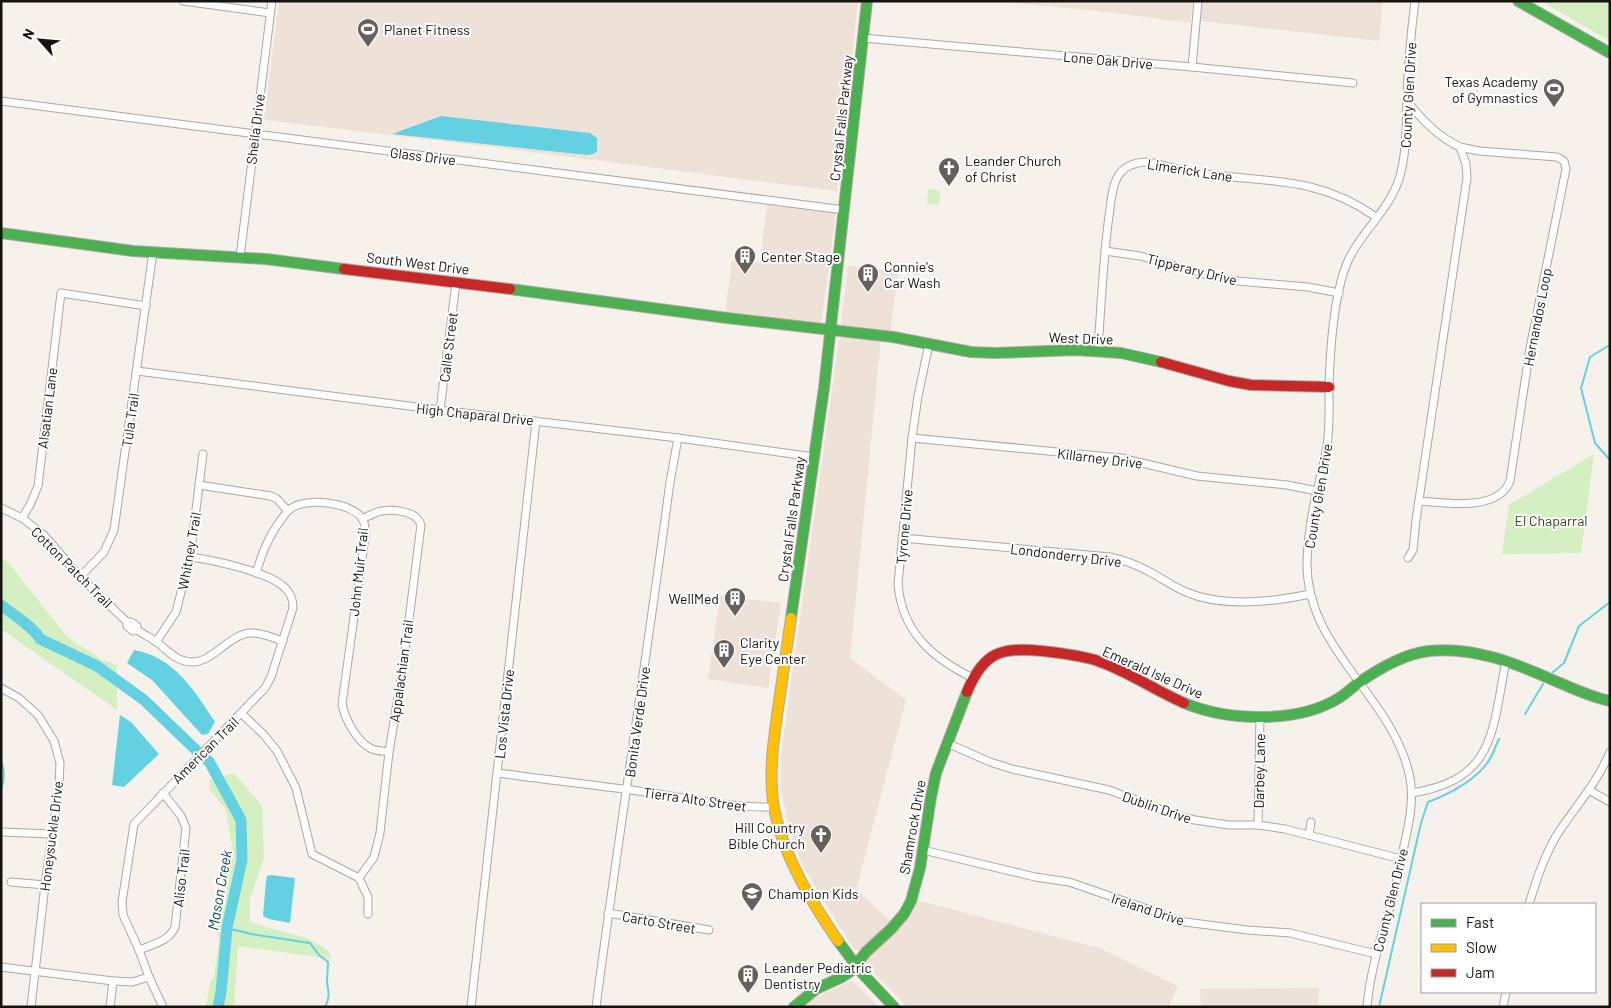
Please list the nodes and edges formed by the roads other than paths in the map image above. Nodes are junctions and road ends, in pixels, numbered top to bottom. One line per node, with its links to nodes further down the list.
1 (184, 1): 7 (street)
2 (272, 1): 7 (street, Sheila Drive)
3 (867, 1): 8 (street, Crystal Falls Parkway)
4 (1198, 1): 10 (street)
5 (1415, 1): 13 (street, County Glen Drive)
6 (1518, 1): 9 (street)
7 (270, 13): 14 (street, Sheila Drive)
8 (863, 38): 10 (street, Lone Oak Drive); 16 (street, Crystal Falls Parkway)
9 (1610, 53)
10 (1192, 67): 11 (street, Lone Oak Drive)
11 (1353, 83)
12 (1, 101): 14 (street, Glass Drive)
13 (1407, 101): 15 (street, Hernandos Loop); 17 (street, County Glen Drive)
14 (254, 134): 16 (street, Glass Drive); 21 (street, Sheila Drive)
15 (1460, 147): 38 (street); 38 (street, Hernandos Loop)
16 (844, 210): 25 (street, Crystal Falls Parkway)
17 (1376, 217): 20 (street, Limerick Lane); 23 (street, County Glen Drive)
18 (1, 233): 19 (street, South West Drive)
19 (153, 252): 21 (street, South West Drive); 24 (street, Tula Trail)
20 (1105, 252): 23 (street, Tipperary Drive); 27 (street, Limerick Lane)
21 (240, 257): 22 (street, South West Drive)
22 (456, 283): 25 (street, South West Drive); 30 (street, Calle Street)
23 (1339, 293): 29 (street, County Glen Drive)
24 (146, 306): 28 (street, Tula Trail); 41 (street, Alsatian Lane)
25 (830, 331): 26 (street, West Drive); 35 (street, Crystal Falls Parkway)
26 (929, 344): 27 (street, West Drive); 33 (street, Tyrone Drive)
27 (1098, 350): 29 (street, West Drive)
28 (137, 371): 30 (street, High Chaparal Drive); 47 (street, Tula Trail)
29 (1329, 387): 37 (street, County Glen Drive)
30 (440, 410): 31 (street, High Chaparal Drive)
31 (536, 421): 32 (street, High Chaparal Drive); 61 (street, Los Vista Drive)
32 (678, 438): 35 (street, High Chaparal Drive); 62 (street, Bonita Verde Drive)
33 (912, 438): 37 (street, Killarney Drive); 43 (street, Tyrone Drive)
34 (203, 454): 36 (street, Whitney Trail)
35 (814, 457): 67 (street, Crystal Falls Parkway)
36 (199, 485): 40 (street); 44 (street, Whitney Trail)
37 (1317, 491): 48 (street, County Glen Drive)
38 (1419, 501): 45 (street)
39 (1, 508): 41 (street, Cotton Patch Trail)
40 (288, 511): 42 (street, John Muir Trail); 46 (street)
41 (22, 518): 47 (street, Cotton Patch Trail)
42 (362, 518): 59 (street, John Muir Trail); 59 (street, Appalachian Trail)
43 (902, 538): 48 (street, Londonderry Drive); 52 (street, Tyrone Drive)
44 (190, 556): 46 (street, American Trail); 50 (street, Whitney Trail)
45 (1408, 558)
46 (256, 573): 49 (street, American Trail)
47 (80, 577): 50 (street, Cotton Patch Trail)
48 (1310, 594): 53 (street, County Glen Drive)
49 (283, 641): 50 (street, Cotton Patch Trail); 56 (street, American Trail)
50 (156, 642)
51 (1506, 661): 53 (street, Emerald Isle Drive); 55 (street, Emerald Isle Drive); 65 (street)
52 (973, 678): 57 (street, Emerald Isle Drive); 58 (street, Shamrock Drive)
53 (1359, 683): 57 (street, Emerald Isle Drive); 65 (street, County Glen Drive)
54 (1, 688): 71 (street, Honeysuckle Drive)
55 (1610, 701)
56 (241, 714): 64 (street, American Trail); 75 (street)
57 (1260, 716): 69 (street, Darbey Lane)
58 (947, 743): 69 (street, Dublin Drive); 73 (street, Shamrock Drive)
59 (389, 752): 75 (street, Appalachian Trail)
60 (1610, 752): 63 (street)
61 (498, 773): 62 (street, Tierra Alto Street); 93 (street, Los Vista Drive)
62 (627, 790): 67 (street, Tierra Alto Street); 79 (street, Bonita Verde Drive)
63 (1589, 790): 66 (street); 78 (street)
64 (163, 793): 82 (street, American Trail); 82 (street, Aliso Trail)
65 (1412, 794): 74 (street, County Glen Drive)
66 (1610, 802)
67 (774, 806): 84 (street, Crystal Falls Parkway)
68 (1312, 822): 72 (street)
69 (1258, 825): 72 (street, Dublin Drive)
70 (1, 832): 71 (street)
71 (52, 834): 77 (street, Honeysuckle Drive)
72 (1309, 835): 74 (street, Dublin Drive)
73 (923, 850): 83 (street, Ireland Drive); 84 (street, Shamrock Drive)
74 (1401, 859): 83 (street, County Glen Drive)
75 (359, 878): 80 (street)
76 (11, 882): 77 (street)
77 (45, 885): 86 (street, Honeysuckle Drive)
78 (1529, 903)
79 (608, 913): 81 (street, Carto Street); 94 (street, Bonita Verde Drive)
80 (368, 914)
81 (709, 930)
82 (139, 950): 87 (street, American Trail)
83 (1376, 954): 97 (street, County Glen Drive)
84 (855, 966): 95 (street, Shamrock Drive); 96 (street, Crystal Falls Parkway)
85 (1, 967): 86 (street)
86 (35, 971): 88 (street); 90 (street, Honeysuckle Drive)
87 (149, 977): 88 (street); 92 (street, American Trail)
88 (113, 981): 91 (street)
89 (1506, 993): 98 (street)
90 (31, 1007)
91 (110, 1007)
92 (163, 1007)
93 (470, 1007)
94 (596, 1007)
95 (794, 1007)
96 (894, 1007)
97 (1367, 1007)
98 (1503, 1007)

